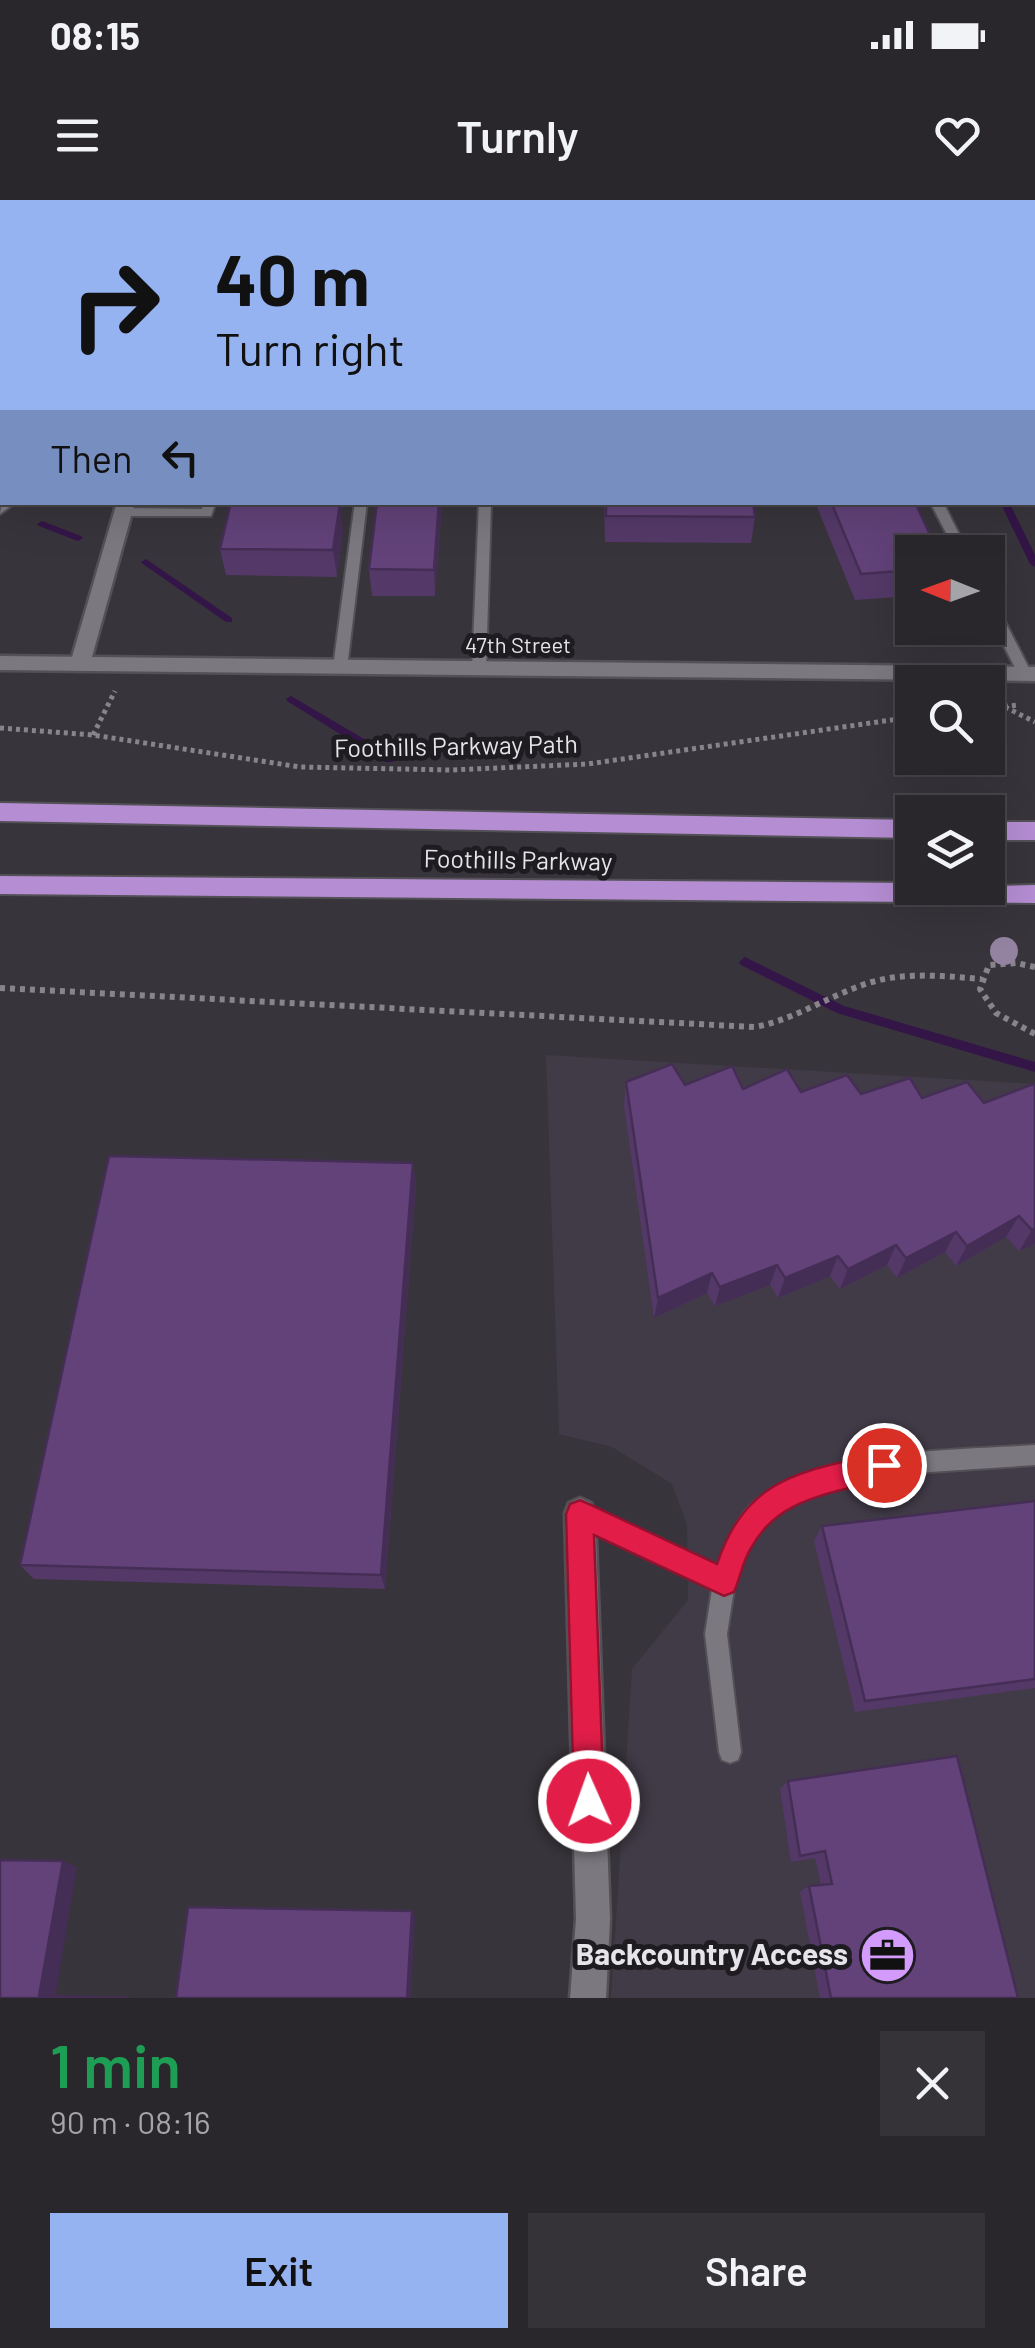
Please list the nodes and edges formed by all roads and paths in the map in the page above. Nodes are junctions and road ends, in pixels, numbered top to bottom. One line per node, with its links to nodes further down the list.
1 (209, 505): 5 (lane)
2 (361, 505): 10 (lane)
3 (485, 505): 11 (lane)
4 (938, 505): 6 (lane)
5 (124, 507): 9 (street)
6 (953, 535)
7 (1005, 631): 12 (lane)
8 (0, 663): 9 (street, 47th Street)
9 (80, 664): 10 (street, 47th Street)
10 (340, 668): 11 (street, 47th Street)
11 (478, 670): 12 (street, 47th Street)
12 (1030, 674)
13 (119, 682): 18 (path)
14 (1005, 707): 16 (path)
15 (895, 719): 18 (path, Foothills Parkway Path)
16 (1035, 722)
17 (0, 728): 18 (path, Foothills Parkway Path)
18 (94, 735)
19 (0, 812): 20 (highway, Foothills Parkway)
20 (895, 830)
21 (1005, 830): 22 (highway)
22 (1035, 831)
23 (0, 885): 24 (highway, Foothills Parkway)
24 (1035, 894)
25 (1035, 967): 26 (path)
26 (980, 979): 27 (path); 28 (path)
27 (0, 988)
28 (1035, 1034)
29 (1035, 1455): 31 (lane)
30 (580, 1514): 31 (lane); 33 (street)
31 (724, 1582): 32 (lane)
32 (730, 1752)
33 (588, 1998)

